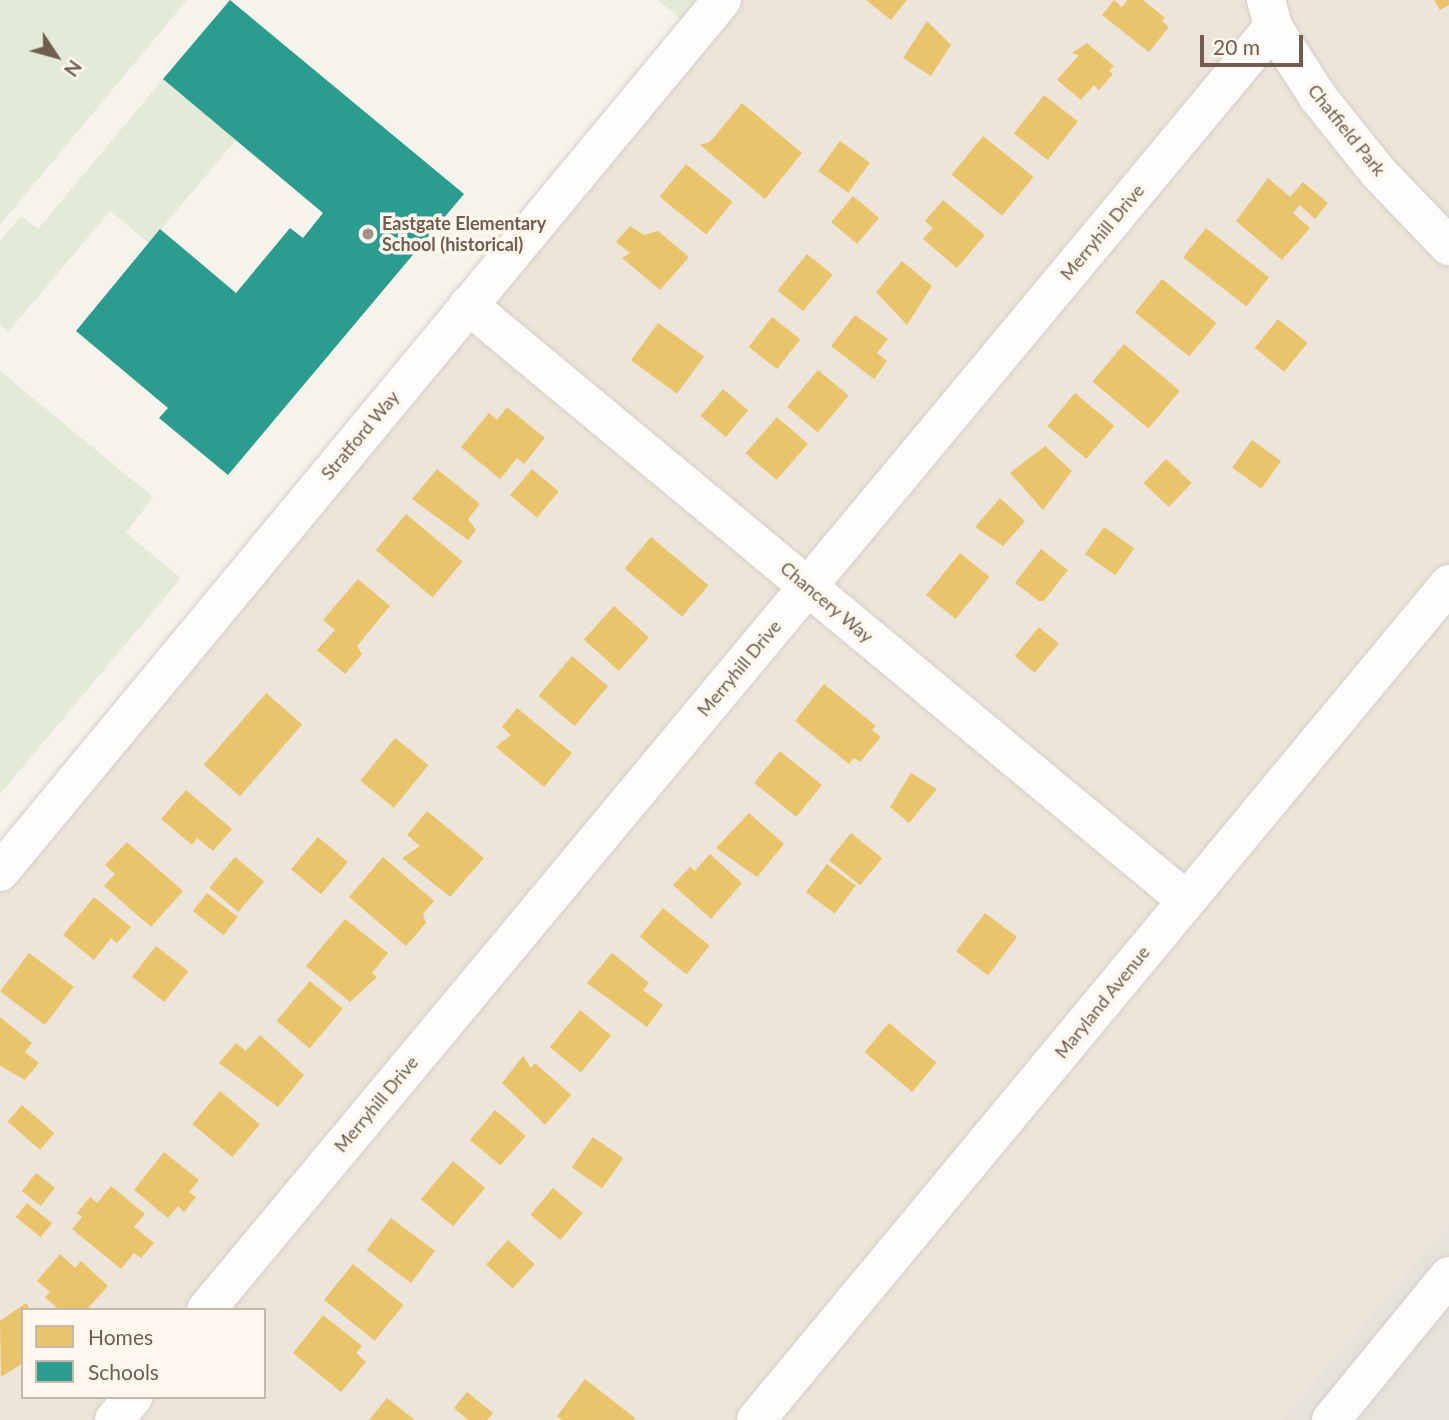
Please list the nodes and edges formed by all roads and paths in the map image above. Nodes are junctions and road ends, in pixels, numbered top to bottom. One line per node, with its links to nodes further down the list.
1 (722, 0): 4 (street, Stratford Way)
2 (1270, 13): 3 (street, Chatfield Park); 6 (street, Merryhill Drive)
3 (1449, 246)
4 (468, 305): 6 (street, Chancery Way); 7 (street, Stratford Way)
5 (1449, 584): 8 (street, Maryland Avenue)
6 (807, 585): 8 (street, Chancery Way); 10 (street, Merryhill Drive)
7 (0, 872)
8 (1185, 900): 13 (street, Maryland Avenue)
9 (1449, 1276): 14 (street)
10 (208, 1308)
11 (131, 1399): 12 (street)
12 (114, 1420)
13 (756, 1420)
14 (1331, 1420)

